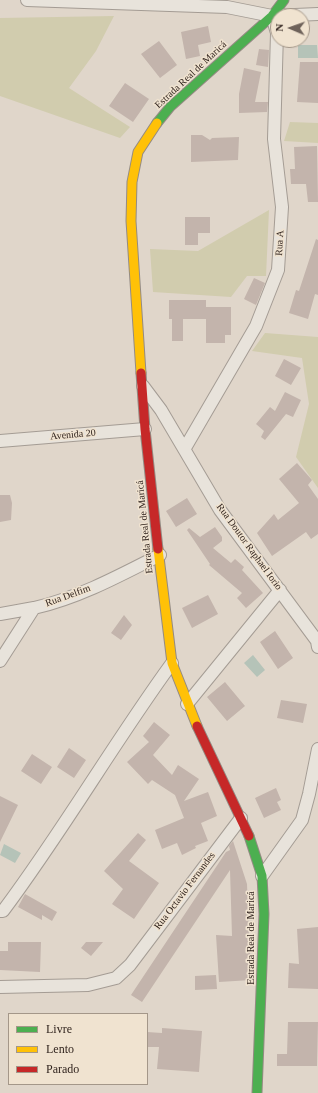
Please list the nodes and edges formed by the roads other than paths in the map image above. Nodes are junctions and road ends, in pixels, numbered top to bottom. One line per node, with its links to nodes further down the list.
1 (27, 0): 2 (street)
2 (223, 4): 3 (street)
3 (270, 16)
4 (270, 18): 6 (main road, Estrada Real de Maricá)
5 (277, 48): 9 (street, Rua A)
6 (143, 386): 7 (main road, Estrada Real de Maricá); 9 (street, Rua Doutor Raphael Iorio)
7 (145, 429): 8 (street, Avenida 20); 10 (main road, Estrada Real de Maricá)
8 (0, 441)
9 (185, 448): 11 (street, Rua Doutor Raphael Iorio)
10 (160, 556): 12 (street, Rua Delfim); 16 (main road, Estrada Real de Maricá)
11 (280, 590): 14 (street, Rua Doutor Raphael Iorio); 17 (street)
12 (34, 608): 13 (street); 15 (street, Rua Delfim)
13 (0, 614)
14 (318, 647)
15 (0, 661)
16 (172, 663): 17 (main road, Estrada Real de Maricá); 21 (street)
17 (187, 704): 19 (main road, Estrada Real de Maricá)
18 (318, 749): 20 (street)
19 (241, 818): 20 (main road, Estrada Real de Maricá); 22 (street, Rua Octavio Fernandes)
20 (262, 876): 23 (main road, Estrada Real de Maricá)
21 (0, 911)
22 (0, 987)
23 (257, 1093)

